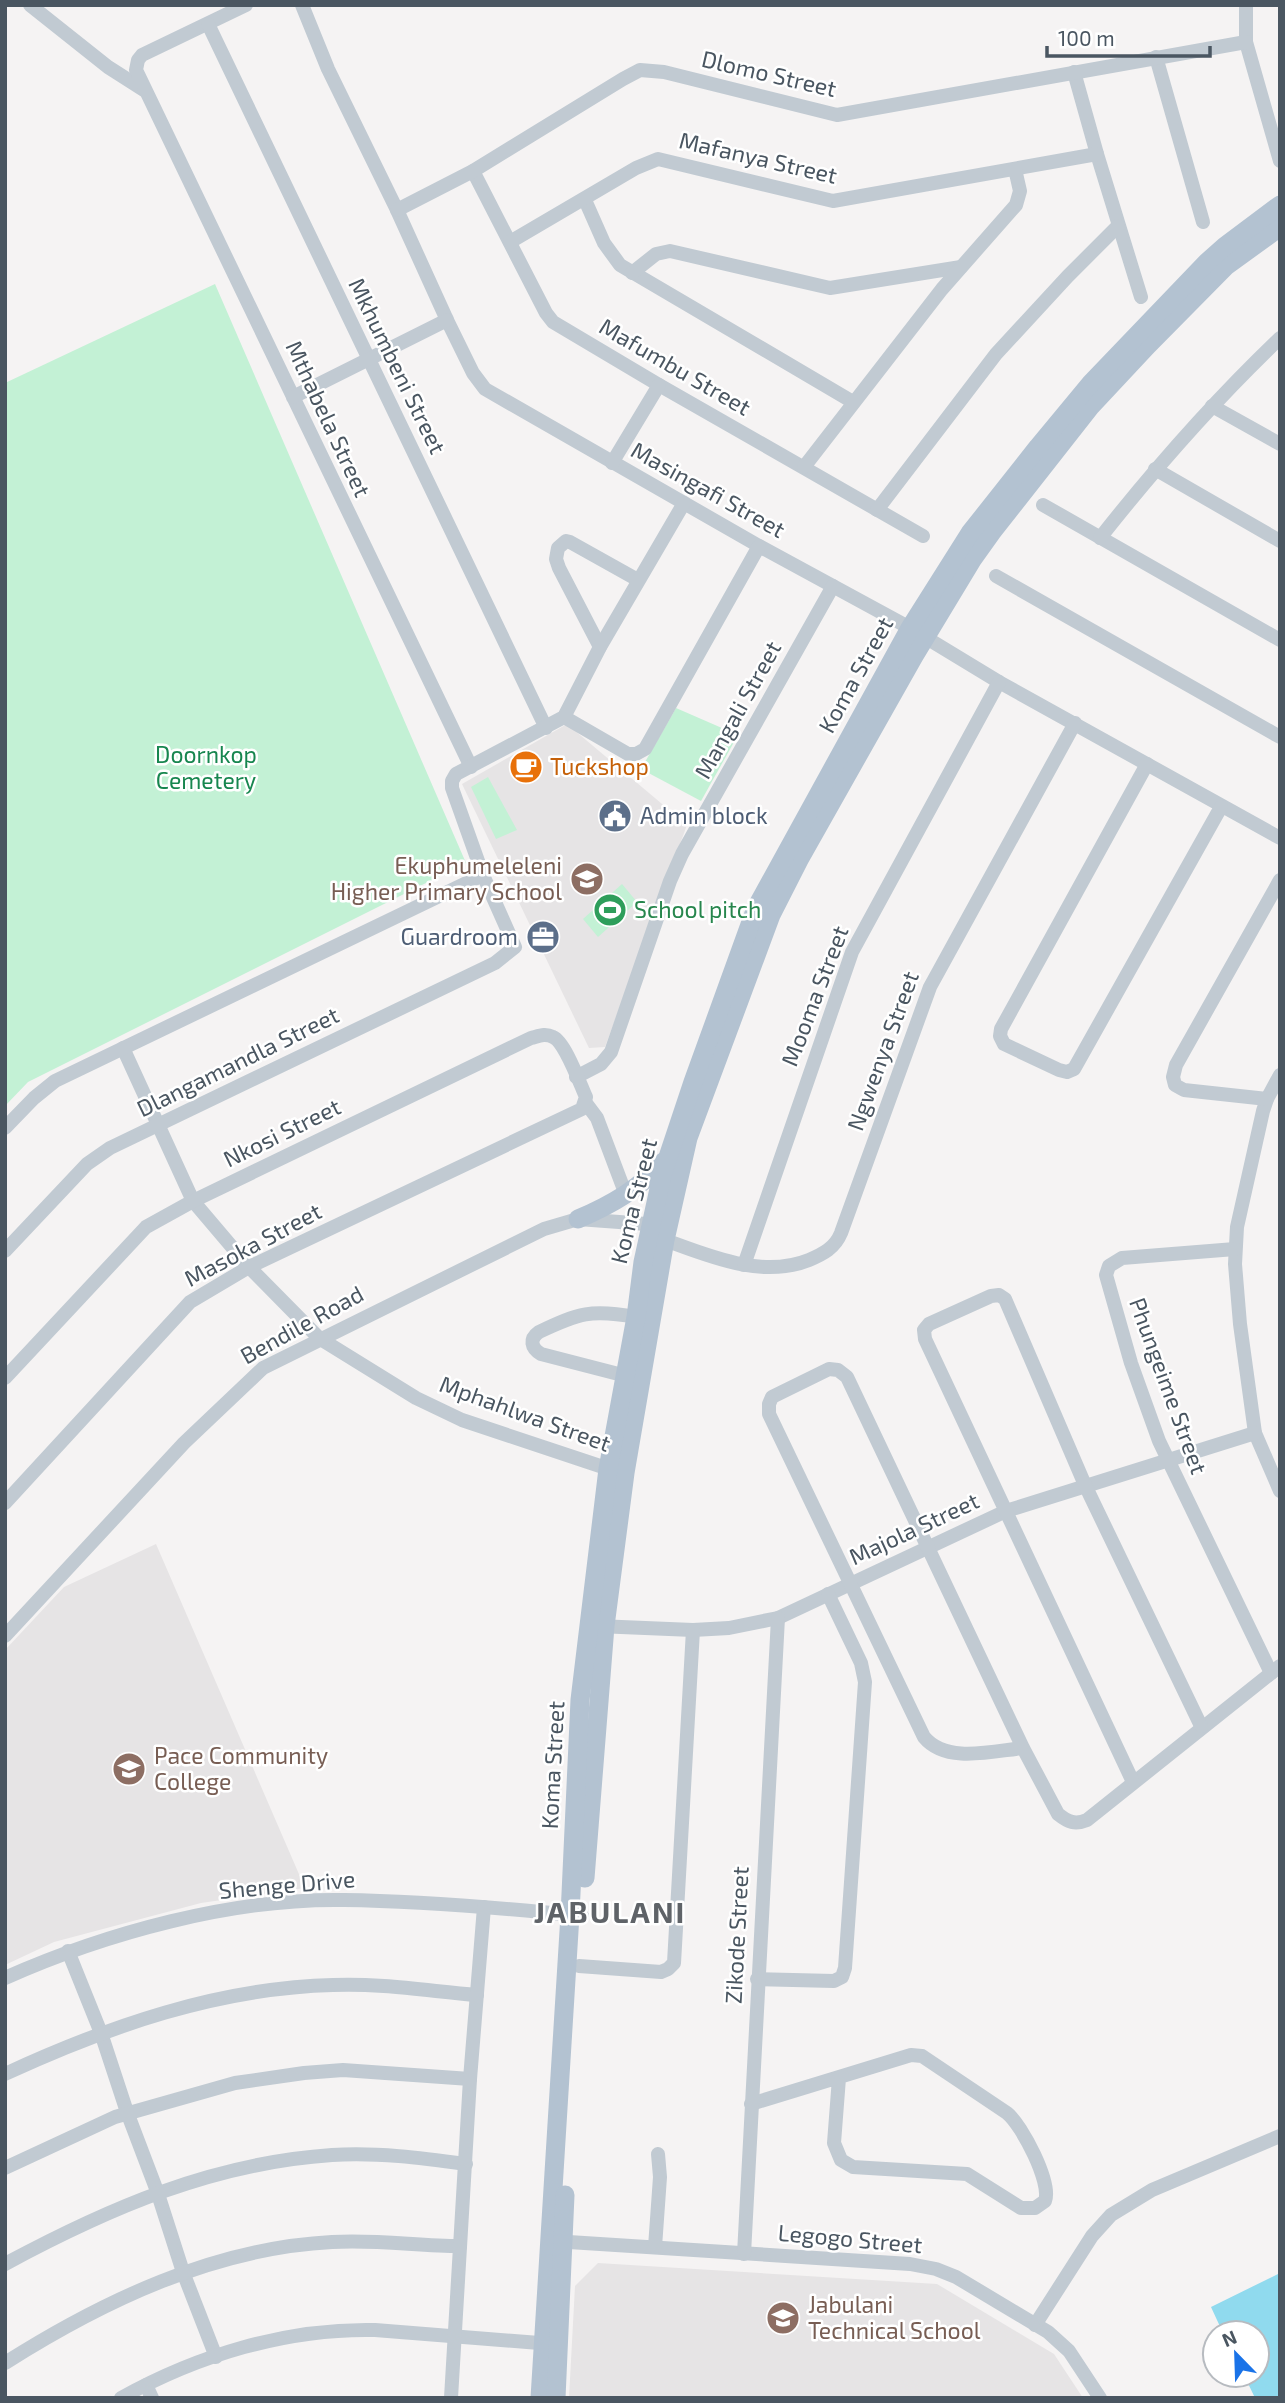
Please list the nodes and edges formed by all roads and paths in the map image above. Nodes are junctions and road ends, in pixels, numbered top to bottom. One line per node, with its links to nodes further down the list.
1 (246, 5): 5 (street, Mthabela Street)
2 (302, 5): 16 (street, Masingafi Street)
3 (1246, 5): 6 (street)
4 (34, 7): 9 (street)
5 (208, 24): 9 (street, Mthabela Street); 26 (street, Mkhumbeni Street)
6 (1246, 42): 7 (street, Dlomo Street); 11 (street)
7 (1156, 57): 8 (street, Dlomo Street); 17 (street)
8 (1074, 72): 10 (street); 13 (street, Dlomo Street)
9 (144, 90): 28 (street, Mthabela Street)
10 (1097, 154): 12 (street, Mafanya Street); 18 (street)
11 (1280, 162)
12 (1015, 169): 14 (street, Mafanya Street); 21 (street)
13 (473, 171): 16 (street, Dlomo Street); 20 (street, Mafumbu Street)
14 (585, 200): 20 (street, Mafanya Street); 22 (street)
15 (1280, 205): 45 (main road, Koma Street)
16 (397, 211): 24 (street, Masingafi Street)
17 (1203, 222)
18 (1118, 226): 23 (street); 37 (street)
19 (1280, 227): 45 (main road, Koma Street)
20 (510, 242): 27 (street, Mafumbu Street)
21 (961, 267): 22 (street); 29 (street)
22 (632, 273): 29 (street)
23 (1141, 297)
24 (447, 320): 26 (street); 32 (street, Masingafi Street)
25 (1280, 338): 30 (street)
26 (369, 359): 28 (street); 51 (street, Mkhumbeni Street)
27 (659, 385): 32 (street); 33 (street, Mafumbu Street)
28 (293, 397): 54 (street, Mthabela Street)
29 (853, 402): 33 (street)
30 (1212, 406): 31 (street); 34 (street)
31 (1280, 444)
32 (612, 463): 35 (street, Masingafi Street)
33 (804, 467): 37 (street, Mafumbu Street)
34 (1155, 469): 39 (street); 40 (street)
35 (684, 502): 41 (street, Masingafi Street); 43 (street)
36 (1043, 505): 39 (street)
37 (877, 510): 38 (street, Mafumbu Street)
38 (923, 536)
39 (1100, 538): 46 (street)
40 (1280, 541)
41 (759, 547): 44 (street, Masingafi Street); 49 (street)
42 (996, 576): 52 (street)
43 (638, 580): 47 (street); 47 (street)
44 (834, 586): 45 (street, Masingafi Street); 61 (street, Mangali Street)
45 (917, 633): 48 (street, Masingafi Street); 66 (main road, Koma Street); 70 (main road, Koma Street)
46 (1280, 640)
47 (600, 647): 49 (street)
48 (999, 682): 50 (street, Masingafi Street); 73 (street, Mooma Street)
49 (564, 717): 51 (street)
50 (1075, 723): 53 (street, Masingafi Street); 73 (street, Ngwenya Street)
51 (546, 728): 54 (street)
52 (1280, 737)
53 (1147, 764): 55 (street, Masingafi Street); 55 (street)
54 (471, 767): 57 (street)
55 (1222, 807): 56 (street, Masingafi Street)
56 (1280, 838)
57 (483, 875): 59 (street); 64 (street, Dlangamandla Street)
58 (1280, 880): 62 (street)
59 (123, 1048): 64 (street, Mphahlwa Street); 65 (street)
60 (1280, 1075): 62 (street)
61 (576, 1077): 63 (street, Nkosi Street); 68 (street, Nkosi Street)
62 (1266, 1099): 71 (street)
63 (583, 1105): 67 (street, Nkosi Street); 74 (street, Masoka Street)
64 (157, 1125): 68 (street, Mphahlwa Street); 72 (street, Dlangamandla Street)
65 (5, 1128)
66 (669, 1156): 67 (main road); 70 (main road, Koma Street)
67 (626, 1195): 69 (main road)
68 (193, 1201): 74 (street, Mphahlwa Street); 77 (street, Nkosi Street)
69 (578, 1219): 70 (street, Bendile Road); 76 (street, Bendile Road)
70 (661, 1230): 73 (street, Ngwenya Street); 75 (main road, Koma Street); 78 (main road, Koma Street)
71 (1235, 1249): 79 (street); 80 (street, Phungeime Street)
72 (5, 1251)
73 (744, 1265)
74 (249, 1267): 76 (street, Mphahlwa Street); 84 (street, Masoka Street)
75 (636, 1317): 78 (main road, Koma Street); 78 (street)
76 (319, 1338): 81 (street, Mphahlwa Street); 92 (street, Bendile Road)
77 (5, 1378)
78 (633, 1378): 81 (main road, Koma Street)
79 (1255, 1433): 80 (street, Majola Street); 83 (street)
80 (1167, 1460): 82 (street, Majola Street); 93 (street, Phungeime Street)
81 (617, 1471): 90 (main road, Koma Street)
82 (1085, 1485): 85 (street, Majola Street); 85 (street); 94 (street)
83 (1280, 1491)
84 (5, 1503)
85 (1006, 1511): 86 (street, Majola Street); 96 (street)
86 (929, 1547): 87 (street, Majola Street); 87 (street); 95 (street)
87 (850, 1584): 88 (street, Majola Street); 95 (street)
88 (828, 1594): 89 (street, Majola Street); 102 (street)
89 (778, 1618): 91 (street, Majola Street); 102 (street, Zikode Street)
90 (596, 1626): 91 (street, Majola Street); 98 (main road, Koma Street)
91 (693, 1630): 100 (street)
92 (5, 1636)
93 (1275, 1669): 94 (street)
94 (1201, 1726): 96 (street)
95 (1023, 1748): 96 (street)
96 (1133, 1782)
97 (484, 1907): 98 (street, Shenge Drive); 99 (street, Shenge Drive); 103 (street)
98 (576, 1916): 100 (main road, Koma Street); 115 (main road, Koma Street)
99 (68, 1951): 101 (street, Shenge Drive); 104 (street)
100 (579, 1966): 115 (main road, Koma Street)
101 (5, 1978)
102 (757, 1979): 108 (street, Zikode Street)
103 (477, 1994): 104 (street); 107 (street)
104 (101, 2033): 105 (street); 109 (street)
105 (5, 2074)
106 (839, 2078): 106 (street); 108 (street)
107 (470, 2079): 109 (street); 112 (street)
108 (751, 2104): 118 (street, Zikode Street)
109 (127, 2112): 113 (street); 114 (street)
110 (1280, 2136): 121 (street)
111 (658, 2154): 117 (street)
112 (466, 2164): 114 (street); 116 (street)
113 (5, 2168)
114 (158, 2191): 119 (street); 120 (street)
115 (555, 2241): 117 (street, Legogo Street); 123 (main road, Koma Street)
116 (460, 2246): 120 (street); 122 (street)
117 (655, 2247): 118 (street, Legogo Street)
118 (744, 2253): 121 (street, Legogo Street)
119 (5, 2264)
120 (183, 2272): 124 (street); 125 (street)
121 (1035, 2325): 131 (street, Legogo Street)
122 (455, 2336): 123 (street); 124 (street); 128 (street)
123 (551, 2344): 129 (main road, Koma Street); 130 (main road, Koma Street)
124 (216, 2357): 126 (street)
125 (5, 2363)
126 (149, 2391): 127 (street)
127 (121, 2398)
128 (452, 2398)
129 (540, 2398)
130 (556, 2398)
131 (1100, 2398)

